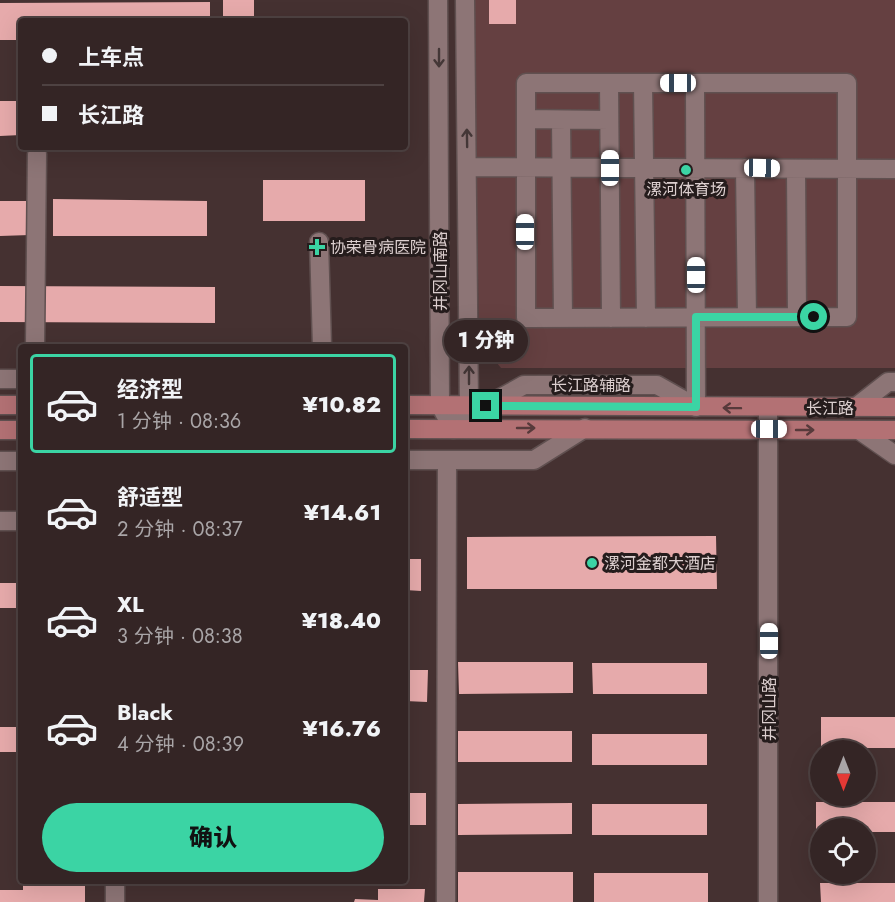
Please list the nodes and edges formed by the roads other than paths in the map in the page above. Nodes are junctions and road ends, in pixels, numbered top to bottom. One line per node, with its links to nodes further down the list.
1 (438, 0): 35 (street, 井冈山南路, one-way to 35)
2 (465, 0): 10 (street, 井冈山南路, one-way to 2)
3 (609, 83): 4 (street); 6 (street); 8 (street)
4 (643, 83): 5 (street); 14 (street)
5 (695, 83): 15 (street); 18 (street)
6 (525, 119): 7 (street); 11 (street)
7 (561, 120): 8 (street); 12 (street)
8 (609, 120): 13 (street)
9 (37, 154): 27 (street)
10 (467, 167): 11 (street); 36 (street, 井冈山南路, one-way to 10)
11 (525, 167): 12 (street); 24 (street)
12 (562, 168): 13 (street); 24 (street)
13 (610, 168): 14 (street); 25 (street)
14 (644, 168): 15 (street); 26 (street)
15 (696, 168): 16 (street); 21 (street)
16 (745, 168): 17 (street); 22 (street)
17 (796, 169): 18 (street); 23 (street)
18 (847, 169): 19 (street); 23 (street)
19 (895, 169)
20 (319, 242): 28 (street)
21 (696, 317): 22 (street); 26 (street); 37 (street)
22 (747, 317): 23 (street)
23 (797, 317)
24 (562, 318): 25 (street)
25 (611, 318): 26 (street)
26 (646, 318)
27 (34, 344)
28 (322, 344)
29 (0, 379): 30 (street)
30 (18, 379)
31 (895, 382): 38 (street)
32 (408, 404): 35 (main road, 长江路)
33 (0, 405): 34 (main road)
34 (18, 405)
35 (440, 405): 36 (main road, 长江路); 43 (street, 井冈山南路)
36 (477, 406): 37 (main road, 长江路); 43 (street)
37 (696, 407): 40 (main road, 长江路, one-way to 37)
38 (856, 407): 39 (main road, 长江路); 40 (main road, 长江路)
39 (895, 407)
40 (768, 408): 44 (street, 井冈山路)
41 (585, 428): 43 (main road, 长江路, one-way to 41); 44 (main road, 长江路); 52 (street)
42 (408, 429): 43 (main road, 长江路)
43 (453, 429)
44 (769, 429): 47 (main road, 长江路, one-way to 47); 59 (street, 井冈山路)
45 (0, 430): 46 (main road)
46 (18, 430)
47 (859, 430): 48 (main road, 长江路); 49 (street)
48 (895, 430)
49 (895, 455)
50 (18, 460): 53 (street)
51 (408, 460): 52 (street)
52 (447, 460): 58 (street)
53 (0, 461)
54 (0, 521): 55 (street)
55 (18, 521)
56 (115, 884): 57 (street)
57 (115, 902)
58 (446, 902)
59 (768, 902)

